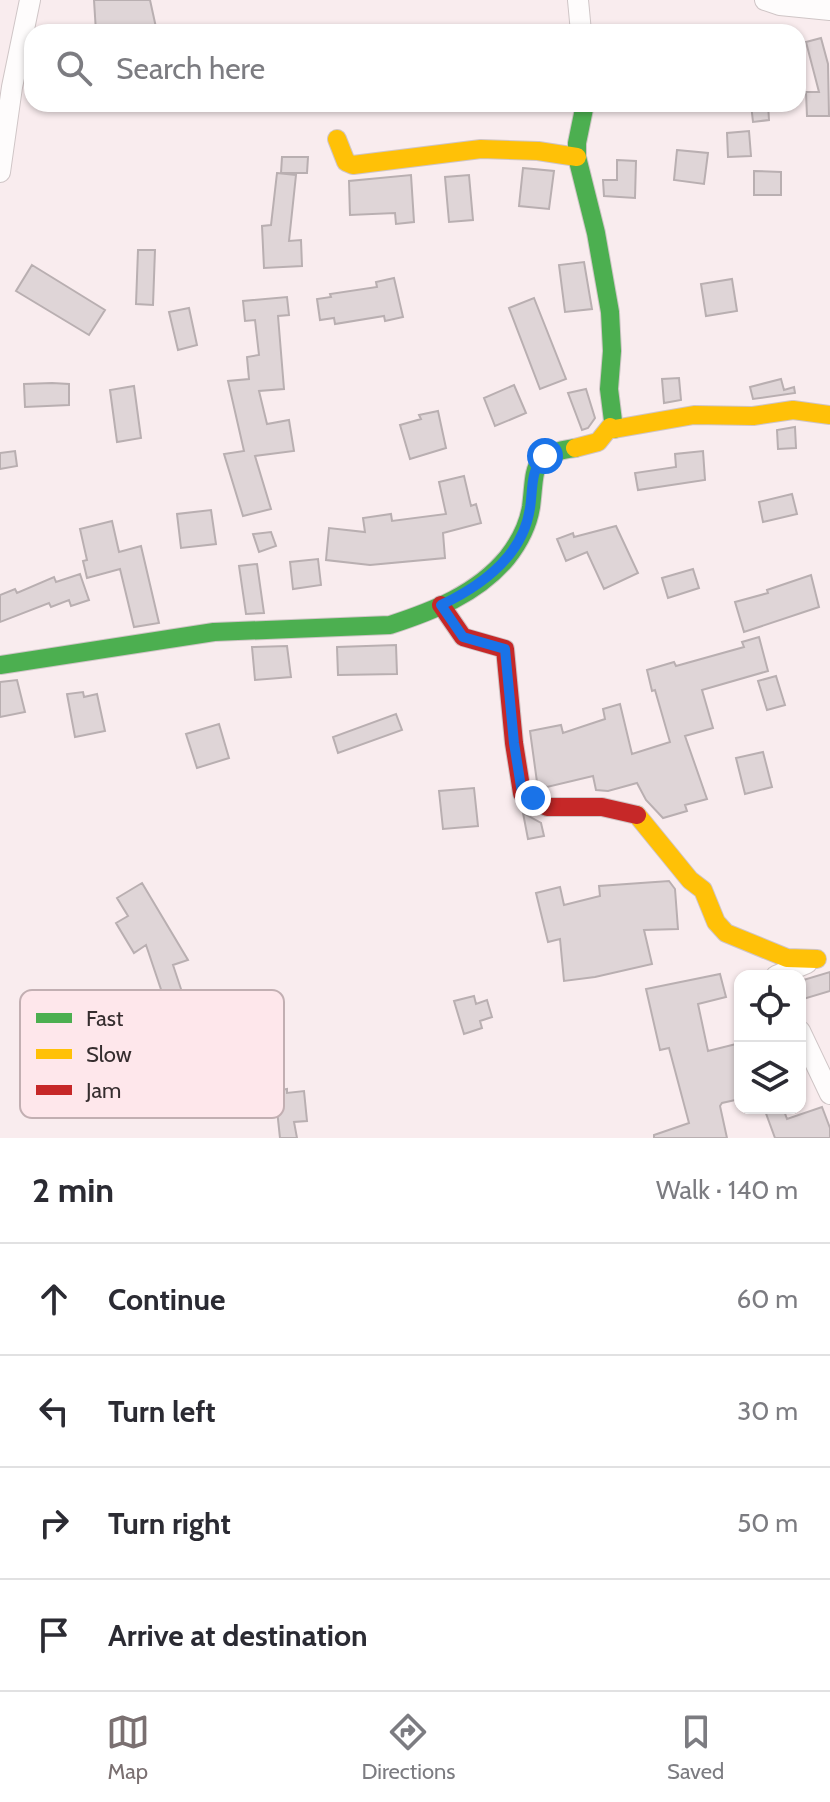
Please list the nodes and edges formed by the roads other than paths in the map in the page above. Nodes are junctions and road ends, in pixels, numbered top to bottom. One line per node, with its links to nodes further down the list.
1 (30, 0): 5 (street)
2 (578, 0): 6 (street)
3 (765, 0): 4 (street)
4 (830, 10)
5 (25, 24)
6 (580, 24)
7 (24, 29): 11 (street)
8 (583, 112): 10 (street)
9 (337, 139): 10 (street)
10 (577, 157): 13 (street)
11 (0, 172)
12 (830, 415): 13 (street)
13 (614, 429): 14 (street)
14 (441, 605): 15 (street); 16 (street)
15 (0, 665)
16 (823, 958): 17 (street)
17 (792, 970)
18 (805, 1042): 19 (street)
19 (830, 1094)

